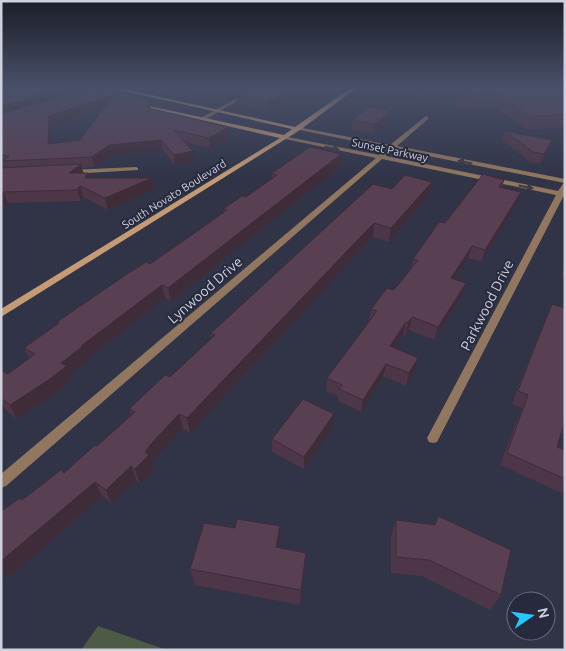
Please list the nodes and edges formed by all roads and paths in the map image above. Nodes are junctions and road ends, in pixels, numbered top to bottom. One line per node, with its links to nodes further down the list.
1 (245, 117): 5 (main road, Sunset Parkway)
2 (314, 117): 5 (main road, South Novato Boulevard)
3 (202, 118): 6 (main road, Sunset Parkway)
4 (426, 118): 7 (street, Lynwood Drive)
5 (298, 129): 6 (main road, South Novato Boulevard); 7 (street, Sunset Parkway)
6 (285, 137): 8 (street, Sunset Parkway, one-way to 8); 12 (main road, South Novato Boulevard)
7 (392, 148): 8 (street, Lynwood Drive); 11 (street, Sunset Parkway, one-way to 7)
8 (381, 158): 11 (street, Sunset Parkway, one-way to 11); 14 (street, Lynwood Drive)
9 (136, 168): 10 (street)
10 (59, 173)
11 (564, 189): 13 (street, Parkwood Drive)
12 (1, 314)
13 (434, 438)
14 (1, 482)

